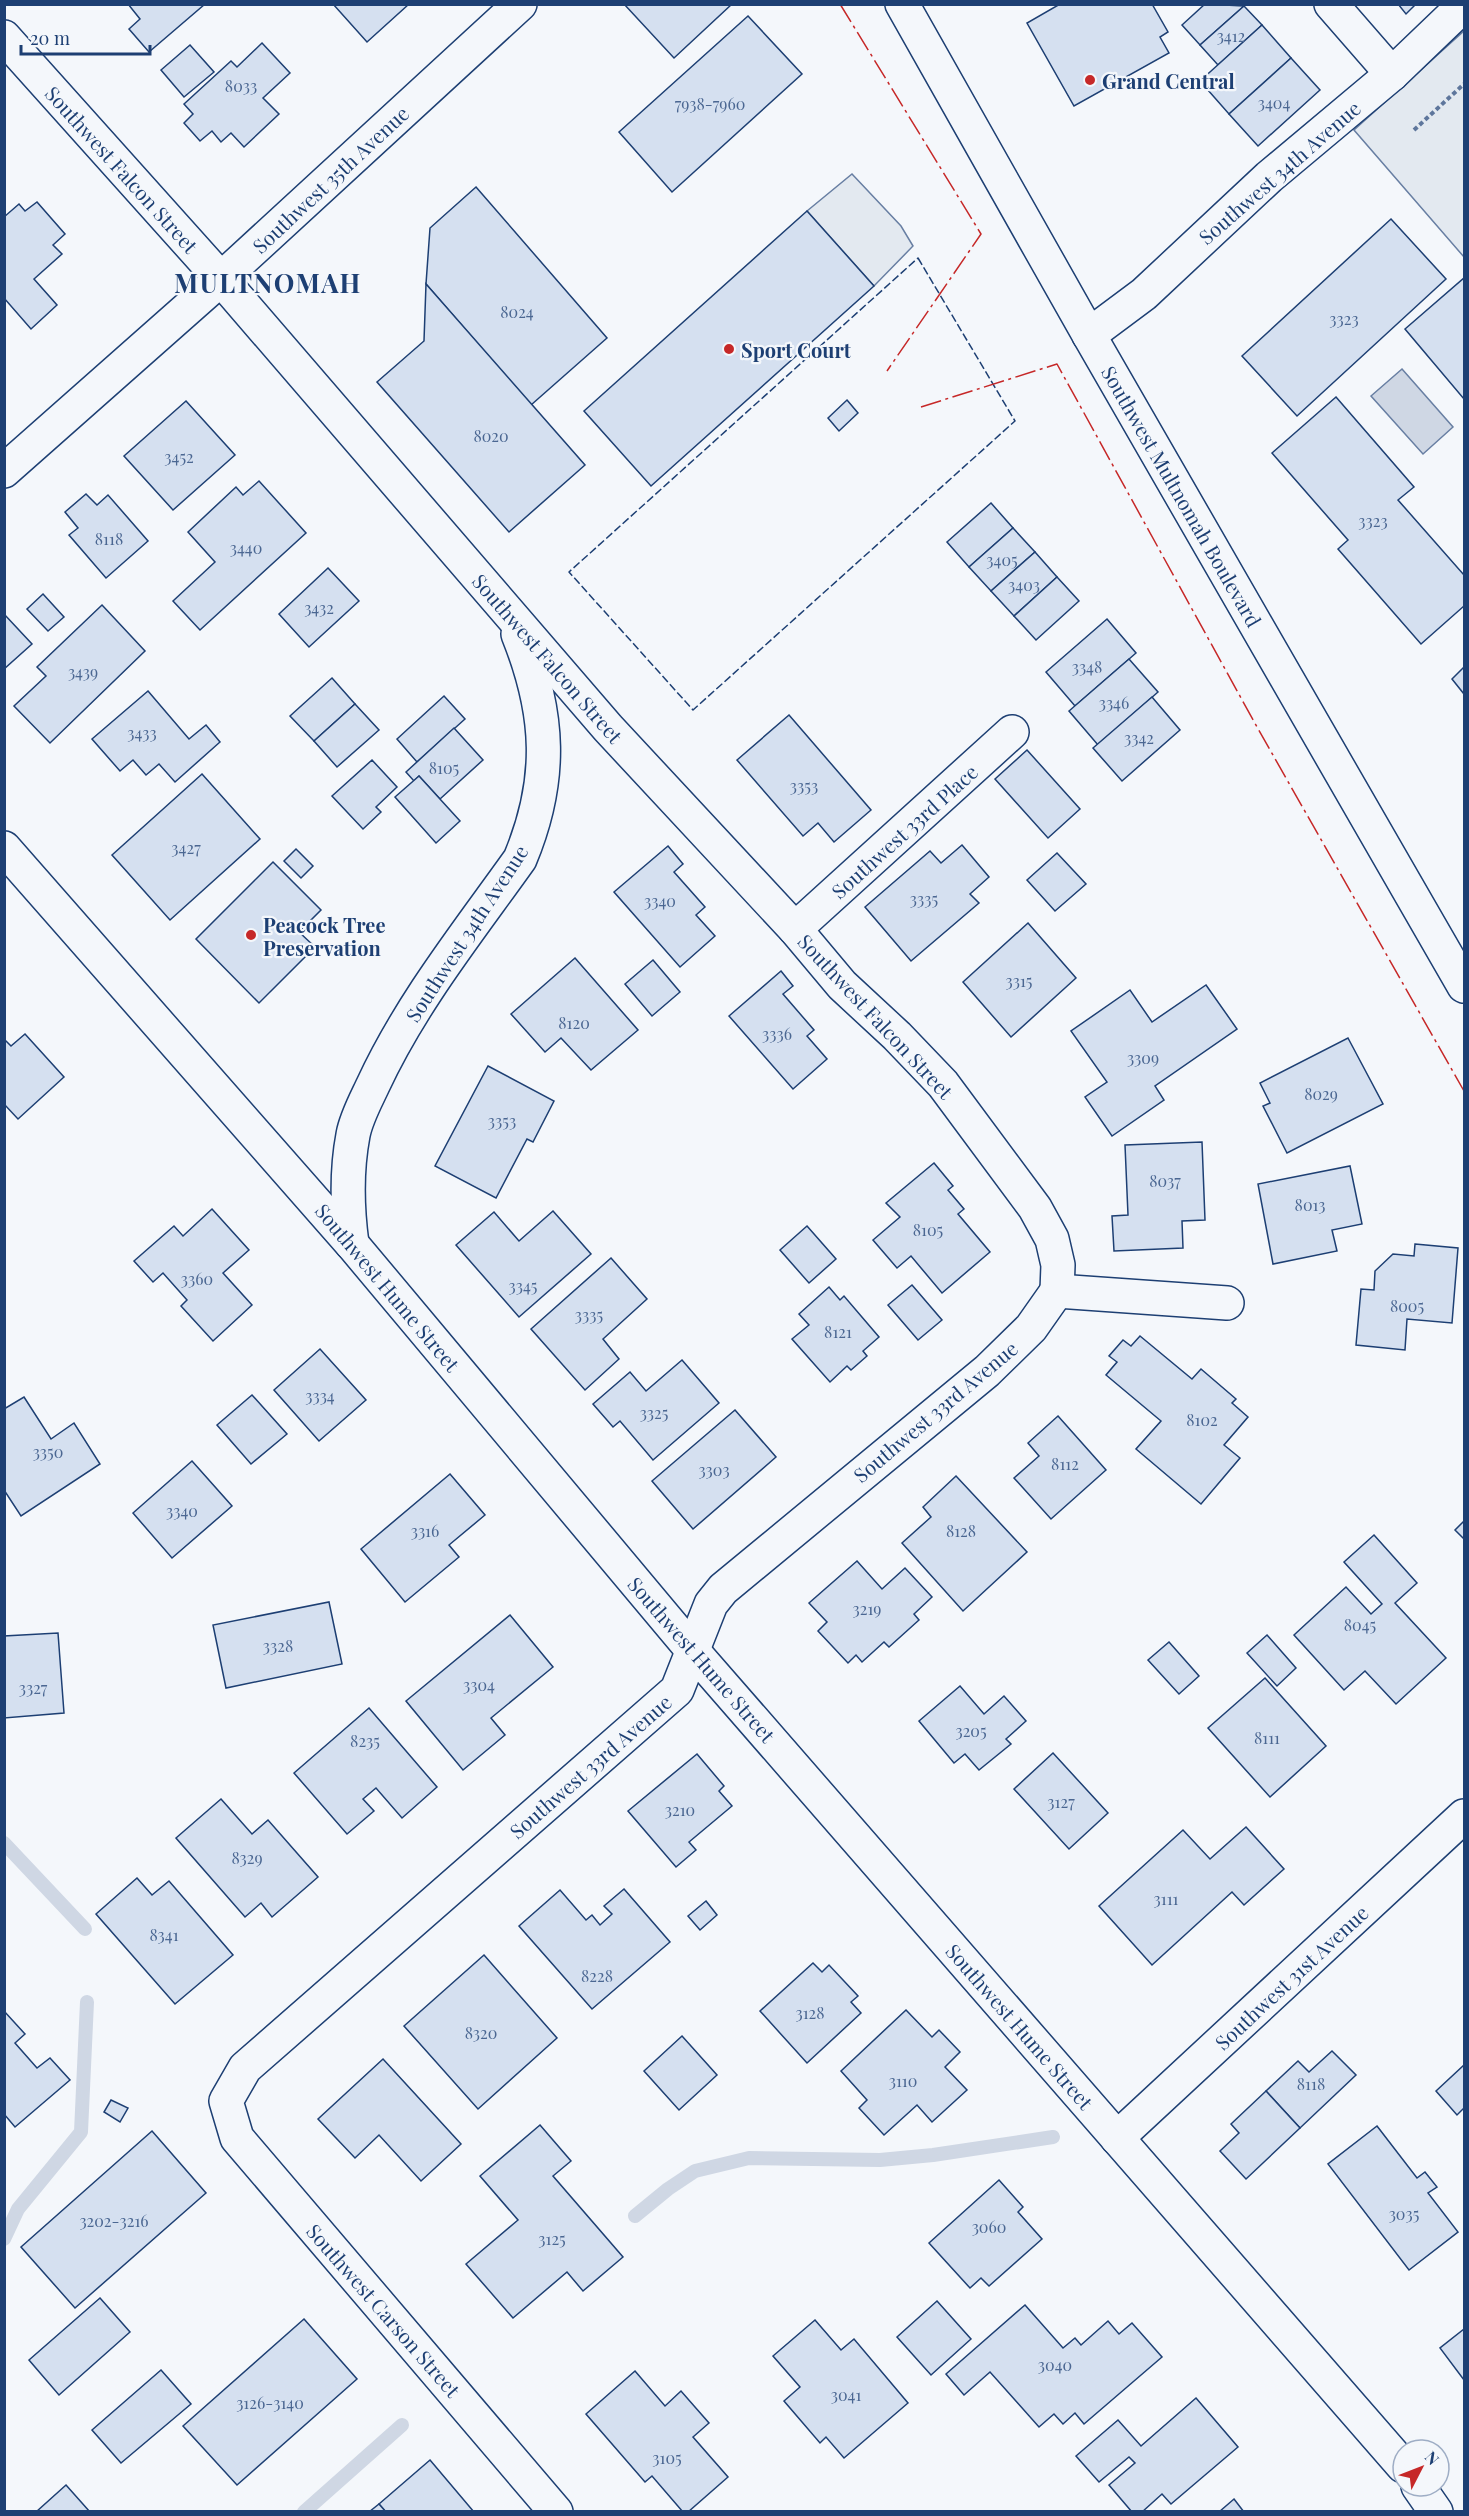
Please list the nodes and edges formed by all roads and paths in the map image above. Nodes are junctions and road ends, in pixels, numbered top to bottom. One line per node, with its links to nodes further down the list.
1 (520, 4): 9 (street, Southwest 35th Avenue)
2 (902, 4): 10 (street, Southwest Multnomah Boulevard)
3 (1331, 4): 6 (street)
4 (1464, 5): 6 (street, Southwest 34th Avenue)
5 (4, 38): 9 (street, Southwest Falcon Street)
6 (1392, 74): 10 (street, Southwest 34th Avenue)
7 (1464, 84): 8 (path)
8 (1414, 130)
9 (221, 279): 11 (street, Southwest 35th Avenue); 12 (street, Southwest Falcon Street)
10 (1089, 335): 16 (street, Southwest Multnomah Boulevard)
11 (4, 471)
12 (510, 616): 15 (street, Southwest Falcon Street); 17 (street, Southwest 34th Avenue)
13 (1012, 732): 15 (street, Southwest 33rd Place)
14 (4, 848): 17 (street, Southwest Hume Street)
15 (795, 929): 18 (street, Southwest Falcon Street)
16 (1464, 986)
17 (352, 1244): 20 (street, Southwest Hume Street)
18 (1057, 1291): 19 (street); 20 (street, Southwest 33rd Avenue)
19 (1227, 1303)
20 (693, 1651): 22 (street, Southwest 33rd Avenue); 23 (street, Southwest Hume Street)
21 (1464, 1816): 23 (street, Southwest 31st Avenue)
22 (226, 2101): 26 (street, Southwest Carson Street)
23 (1118, 2138): 24 (street, Southwest Hume Street)
24 (1391, 2452)
25 (1427, 2498): 27 (street)
26 (556, 2511)
27 (1436, 2511)

